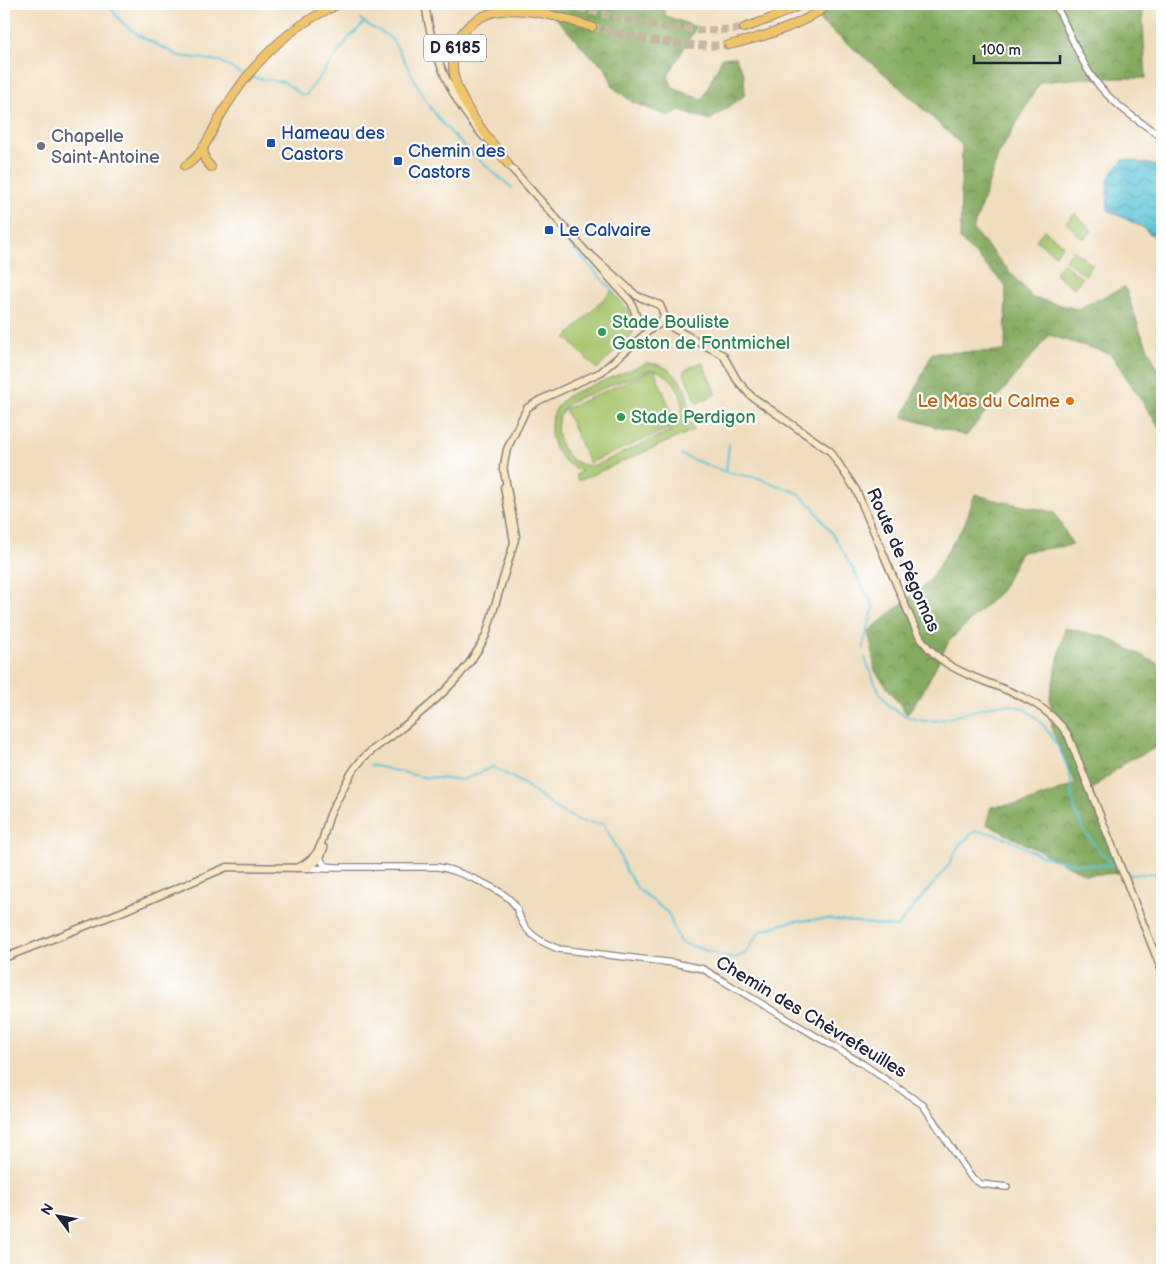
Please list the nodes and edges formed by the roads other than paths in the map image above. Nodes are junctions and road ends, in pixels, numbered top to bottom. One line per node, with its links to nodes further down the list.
1 (340, 4): 12 (highway)
2 (425, 4): 13 (main road)
3 (520, 4): 7 (highway, D 6185)
4 (803, 4): 9 (highway)
5 (830, 4): 10 (highway)
6 (1055, 4): 11 (street)
7 (567, 19): 8 (highway, D 6185); 13 (highway, D 6185)
8 (592, 27)
9 (744, 28)
10 (730, 45)
11 (1162, 137)
12 (204, 145): 14 (highway); 15 (highway)
13 (508, 164): 16 (main road)
14 (185, 166)
15 (211, 167)
16 (590, 254): 17 (main road); 18 (main road)
17 (647, 302): 18 (main road); 19 (main road)
18 (637, 312): 20 (main road)
19 (664, 319): 21 (main road); 22 (main road, Route de Pégomas)
20 (642, 326): 21 (main road); 23 (main road)
21 (655, 328): 22 (main road, Route de Pégomas); 23 (main road)
22 (673, 328): 30 (main road, Route de Pégomas)
23 (641, 336): 24 (main road)
24 (336, 802): 25 (main road); 26 (main road)
25 (320, 858): 26 (main road); 27 (street)
26 (311, 865): 27 (street, Chemin des Chèvrefeuilles); 28 (street, Chemin des Chèvrefeuilles); 29 (main road)
27 (325, 866): 28 (street, Chemin des Chèvrefeuilles)
28 (336, 867): 31 (street, Chemin des Chèvrefeuilles)
29 (4, 958)
30 (1162, 971)
31 (1007, 1187)

